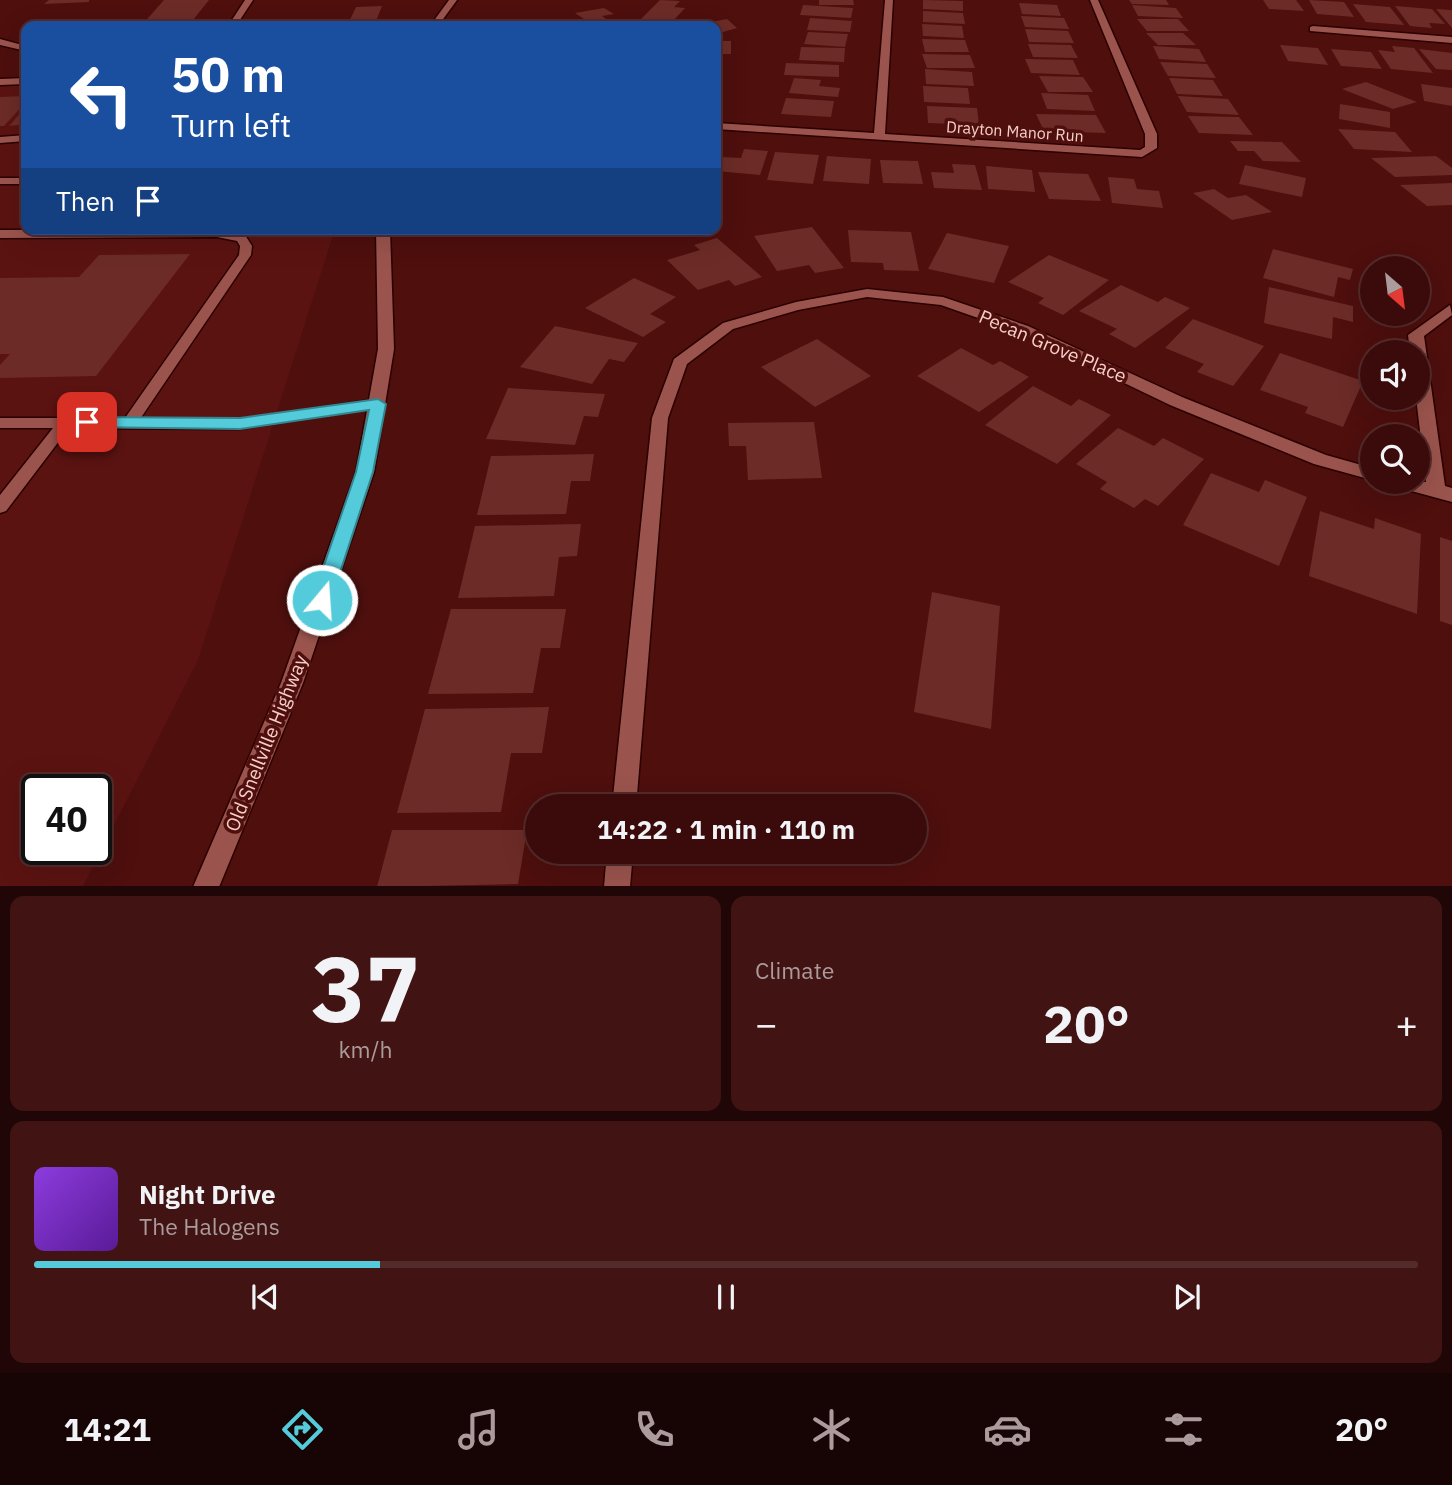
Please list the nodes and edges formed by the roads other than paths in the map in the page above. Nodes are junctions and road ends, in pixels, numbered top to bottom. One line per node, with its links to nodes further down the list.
1 (249, 0): 5 (lane)
2 (453, 0): 6 (street)
3 (889, 0): 15 (street)
4 (1094, 0): 15 (street, Drayton Manor Run)
5 (235, 21)
6 (438, 21)
7 (1313, 29): 8 (street)
8 (1452, 40)
9 (0, 42): 10 (lane)
10 (21, 48)
11 (21, 81): 12 (lane)
12 (0, 82)
13 (721, 126): 15 (street, Drayton Manor Run)
14 (21, 138): 16 (lane)
15 (879, 138)
16 (0, 140)
17 (0, 181): 18 (lane)
18 (21, 181)
19 (0, 234): 20 (lane)
20 (21, 234)
21 (227, 235): 25 (lane)
22 (383, 235): 24 (street, Old Snellville Highway)
23 (1450, 309): 29 (street)
24 (378, 404): 25 (lane); 33 (street, Old Snellville Highway)
25 (131, 421): 27 (lane)
26 (0, 423): 27 (lane)
27 (65, 423): 30 (lane)
28 (1360, 471): 31 (street, Pecan Grove Place)
29 (1444, 493)
30 (0, 507)
31 (625, 794)
32 (619, 864): 34 (street)
33 (206, 886)
34 (617, 886)

